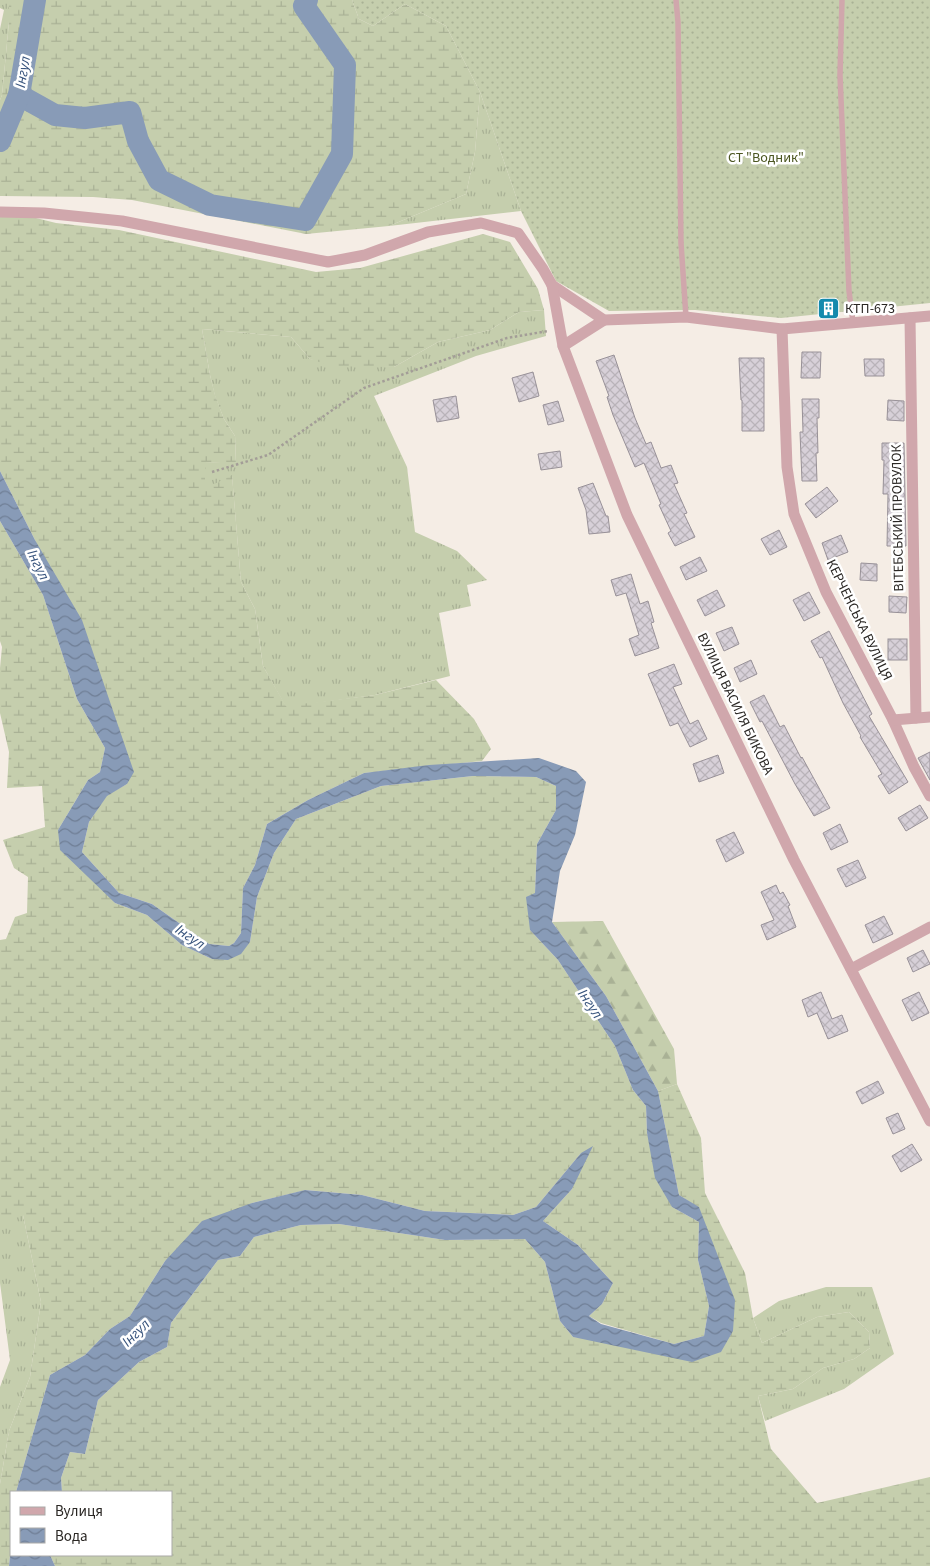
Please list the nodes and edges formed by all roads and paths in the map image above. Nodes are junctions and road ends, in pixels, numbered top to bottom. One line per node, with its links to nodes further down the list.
1 (676, 0): 6 (lane)
2 (842, 0): 9 (lane)
3 (0, 212): 4 (street)
4 (552, 285): 8 (street); 10 (street, ВУЛИЦЯ ВАСИЛЯ БИКОВА)
5 (930, 316): 7 (street)
6 (686, 318): 8 (street); 11 (street)
7 (910, 318): 9 (street); 15 (street, ВІТЕБСЬКИЙ ПРОВУЛОК)
8 (604, 320): 12 (street)
9 (853, 322): 11 (street)
10 (560, 329): 12 (street, ВУЛИЦЯ ВАСИЛЯ БИКОВА); 13 (path)
11 (782, 329): 16 (street, КЕРЧЕНСЬКА ВУЛИЦЯ)
12 (562, 346): 19 (street, ВУЛИЦЯ ВАСИЛЯ БИКОВА)
13 (212, 472)
14 (930, 717): 15 (street)
15 (916, 718): 16 (street)
16 (893, 720): 17 (street, КЕРЧЕНСЬКА ВУЛИЦЯ)
17 (930, 796)
18 (930, 927): 19 (street)
19 (851, 969): 20 (street, ВУЛИЦЯ ВАСИЛЯ БИКОВА)
20 (930, 1121)

